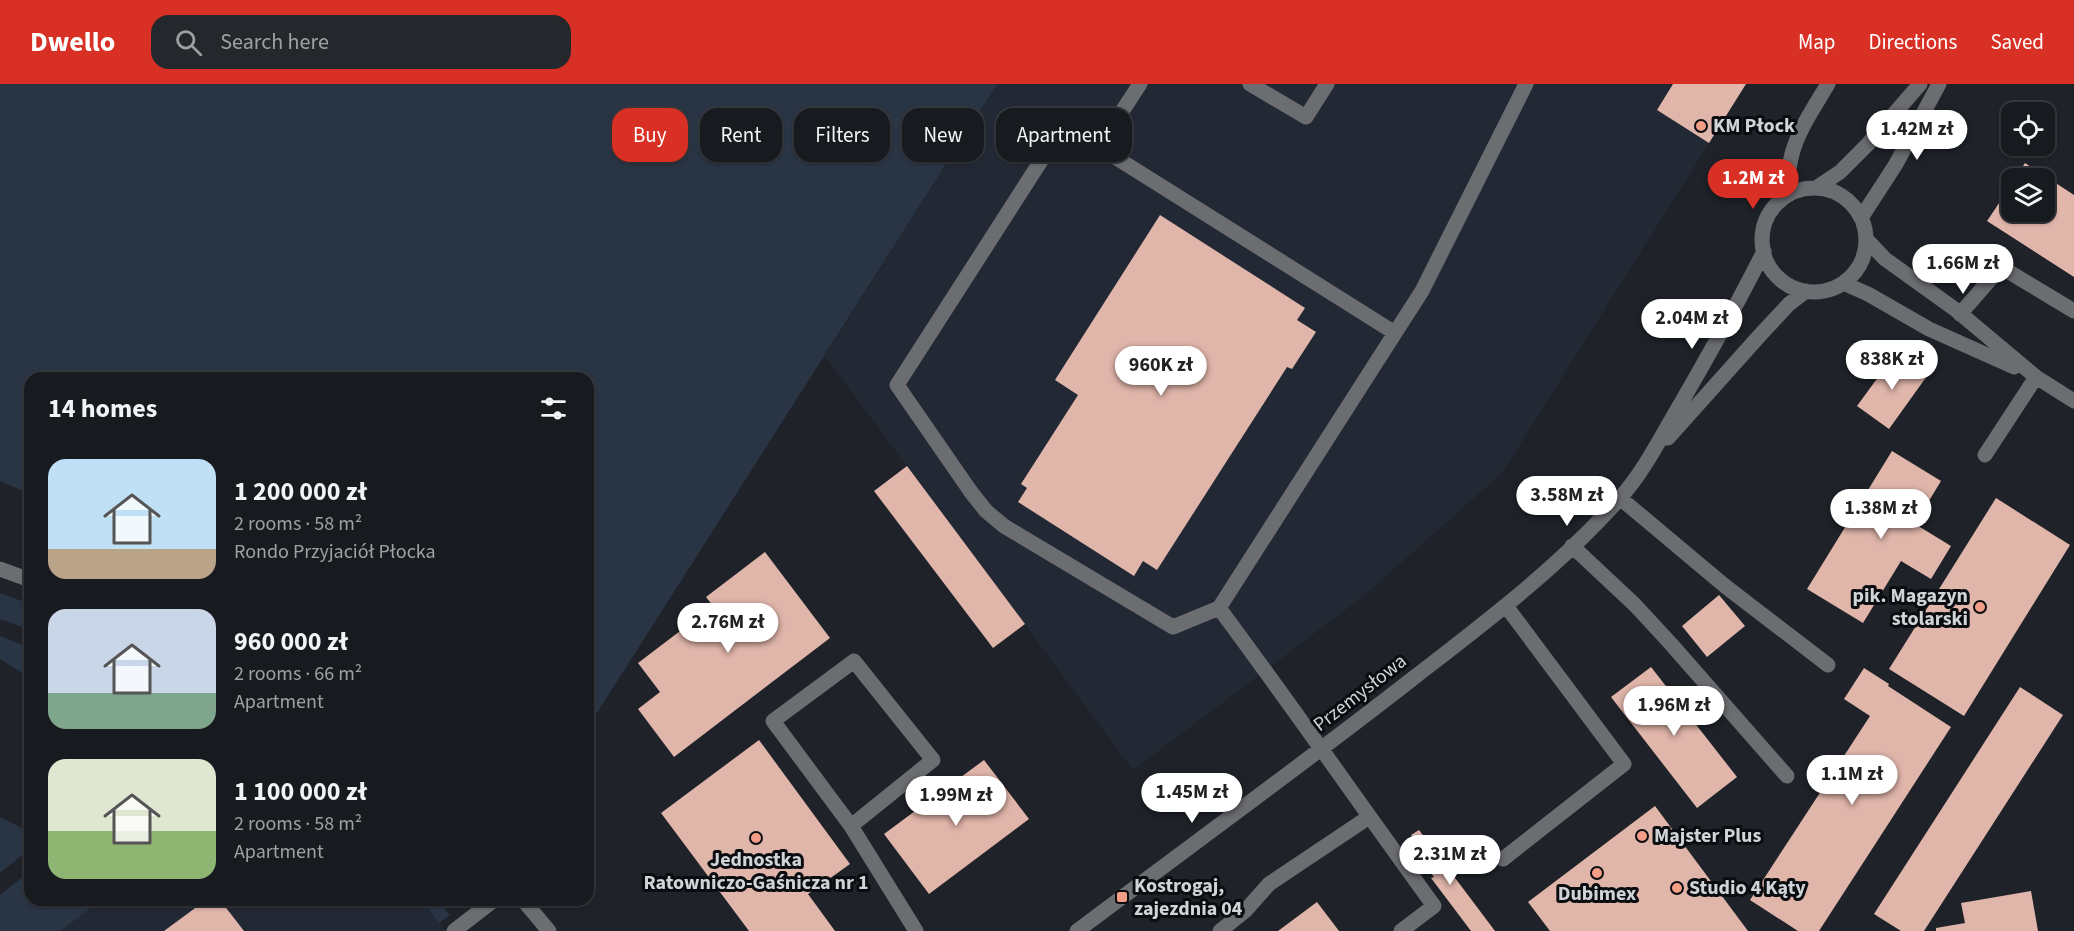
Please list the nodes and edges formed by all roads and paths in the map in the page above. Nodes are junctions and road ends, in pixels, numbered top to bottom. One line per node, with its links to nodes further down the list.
1 (1140, 84): 8 (street)
2 (1250, 84): 3 (street)
3 (1327, 84)
4 (1526, 84): 20 (street)
5 (1827, 84): 12 (street)
6 (1920, 84): 11 (street)
7 (1939, 84): 13 (street)
8 (1124, 108)
9 (1040, 162): 30 (street)
10 (1120, 162): 20 (street)
11 (1816, 188): 12 (street); 13 (street)
12 (1791, 193): 15 (street)
13 (1861, 218): 14 (street)
14 (1866, 239): 16 (street); 19 (street)
15 (1764, 251): 17 (street); 24 (street, Przemysłowa)
16 (1843, 283): 17 (street); 21 (street)
17 (1806, 291): 24 (street, Przemysłowa)
18 (2074, 311): 19 (street)
19 (1960, 314): 21 (street)
20 (1395, 333): 30 (street)
21 (2036, 377): 22 (street); 23 (street)
22 (2074, 401)
23 (1985, 455)
24 (1647, 463): 25 (street, Przemysłowa)
25 (1620, 498): 26 (street, Przemysłowa); 31 (street)
26 (1572, 546): 29 (street, Przemysłowa); 33 (street)
27 (0, 569): 28 (street)
28 (24, 578)
29 (1506, 606): 32 (street, Przemysłowa); 36 (street)
30 (1219, 608): 32 (street)
31 (1828, 665)
32 (1321, 750): 34 (street); 42 (street, Przemysłowa)
33 (1787, 776)
34 (1370, 817): 43 (street); 44 (street)
35 (851, 826): 35 (street); 41 (street)
36 (1503, 859)
37 (486, 906): 39 (street)
38 (528, 906): 40 (street)
39 (454, 931)
40 (549, 931)
41 (916, 931)
42 (1077, 931)
43 (1220, 931)
44 (1401, 931)

